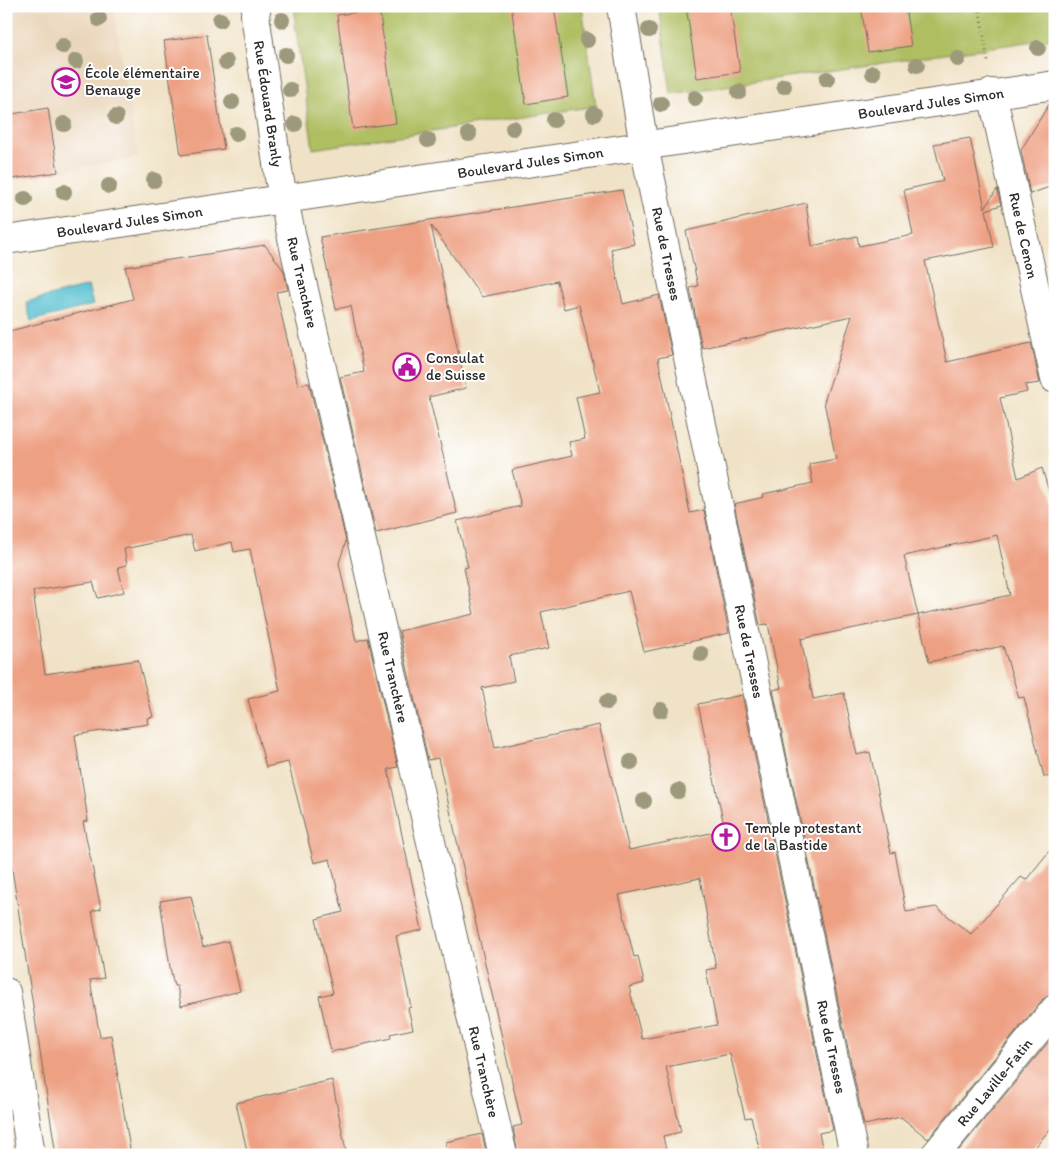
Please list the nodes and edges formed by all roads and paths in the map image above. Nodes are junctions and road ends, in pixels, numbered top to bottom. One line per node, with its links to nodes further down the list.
1 (257, 6): 7 (street, Rue Édouard Branly)
2 (621, 6): 6 (street, Rue de Tresses)
3 (979, 6): 5 (path)
4 (1055, 85): 5 (street, Boulevard Jules Simon)
5 (992, 93): 6 (street, Boulevard Jules Simon); 9 (street, Rue de Cenon)
6 (644, 146): 7 (street, Boulevard Jules Simon); 14 (street, Rue de Tresses)
7 (284, 200): 8 (street, Boulevard Jules Simon); 13 (street, Rue Tranchère)
8 (6, 240)
9 (1055, 379)
10 (6, 992): 12 (street)
11 (1055, 1009): 15 (street, Rue Laville-Fatin)
12 (31, 1155)
13 (503, 1155)
14 (854, 1155)
15 (934, 1155)

